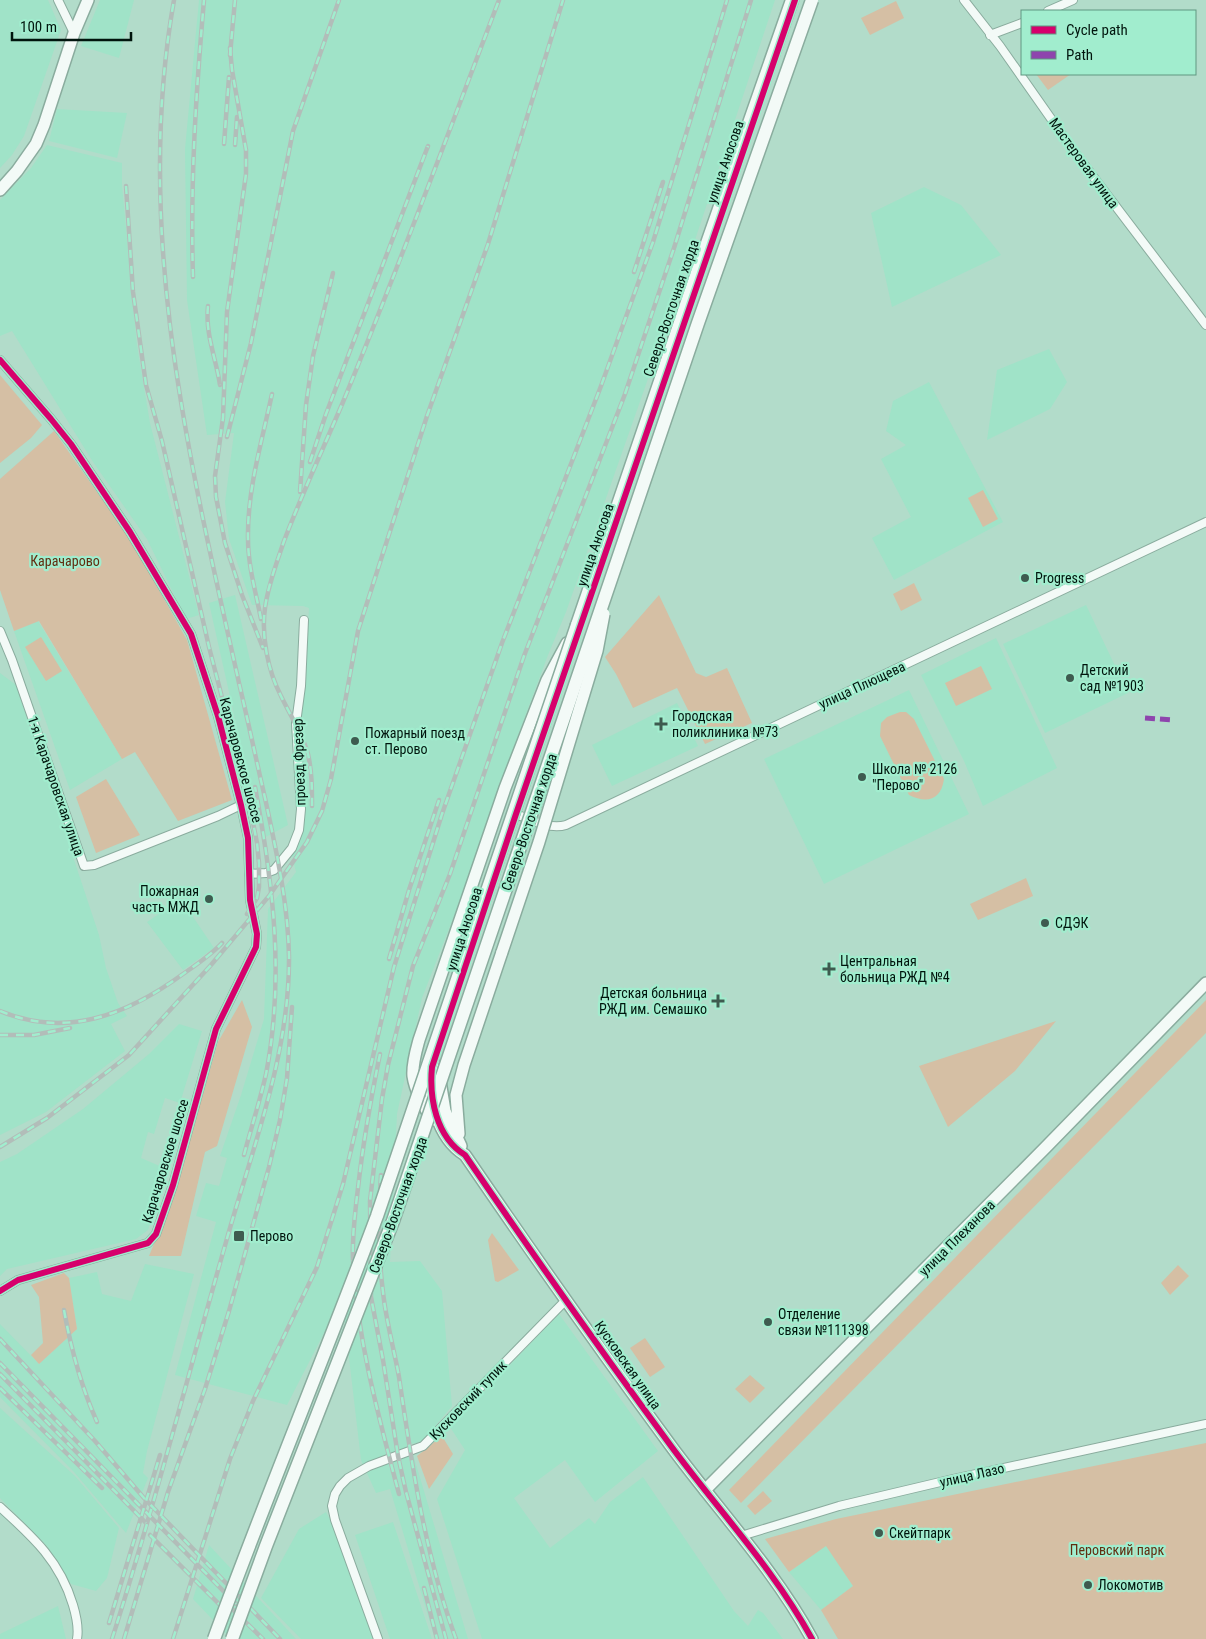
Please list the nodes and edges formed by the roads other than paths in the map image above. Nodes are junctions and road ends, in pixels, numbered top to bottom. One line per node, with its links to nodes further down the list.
1 (58, 0): 9 (street)
2 (88, 0): 9 (street)
3 (793, 0): 17 (main road, Северо-Восточная хорда); 20 (street, улица Аносова)
4 (810, 0): 15 (main road, Северо-Восточная хорда, bridge); 21 (street, улица Аносова)
5 (964, 0): 10 (street, Мастеровая улица)
6 (1073, 0): 7 (street)
7 (1050, 10)
8 (1021, 24): 10 (street)
9 (74, 33): 11 (street)
10 (990, 35): 12 (street, Мастеровая улица)
11 (0, 190)
12 (1206, 325)
13 (0, 360): 19 (street, Карачаровское шоссе)
14 (1206, 522): 21 (street, улица Плющева)
15 (609, 587): 26 (street, bridge); 36 (main road, Северо-Восточная хорда, bridge)
16 (304, 620): 22 (street, проезд Фрезер)
17 (577, 625): 25 (street, bridge); 35 (main road, Северо-Восточная хорда, bridge)
18 (0, 631): 19 (street, 1-я Карачаровская улица)
19 (241, 805): 22 (street, Карачаровское шоссе)
20 (516, 814): 21 (street, улица Плющева); 24 (street, улица Аносова)
21 (528, 819): 26 (street, улица Аносова)
22 (248, 874): 28 (street, Карачаровское шоссе)
23 (1206, 983): 31 (street, улица Плеханова)
24 (432, 1101): 25 (street, Кусковская улица)
25 (441, 1128): 27 (street, Кусковская улица)
26 (460, 1144): 27 (street, улица Аносова)
27 (465, 1155): 29 (street, Кусковская улица)
28 (0, 1291)
29 (566, 1300): 31 (street, Кусковская улица); 37 (street, Кусковский тупик)
30 (1206, 1424): 33 (street, улица Лазо)
31 (705, 1490): 33 (street, Кусковская улица)
32 (0, 1507): 34 (street)
33 (741, 1536): 38 (street, Кусковская улица)
34 (77, 1639)
35 (214, 1639)
36 (232, 1639)
37 (378, 1639)
38 (812, 1639)

